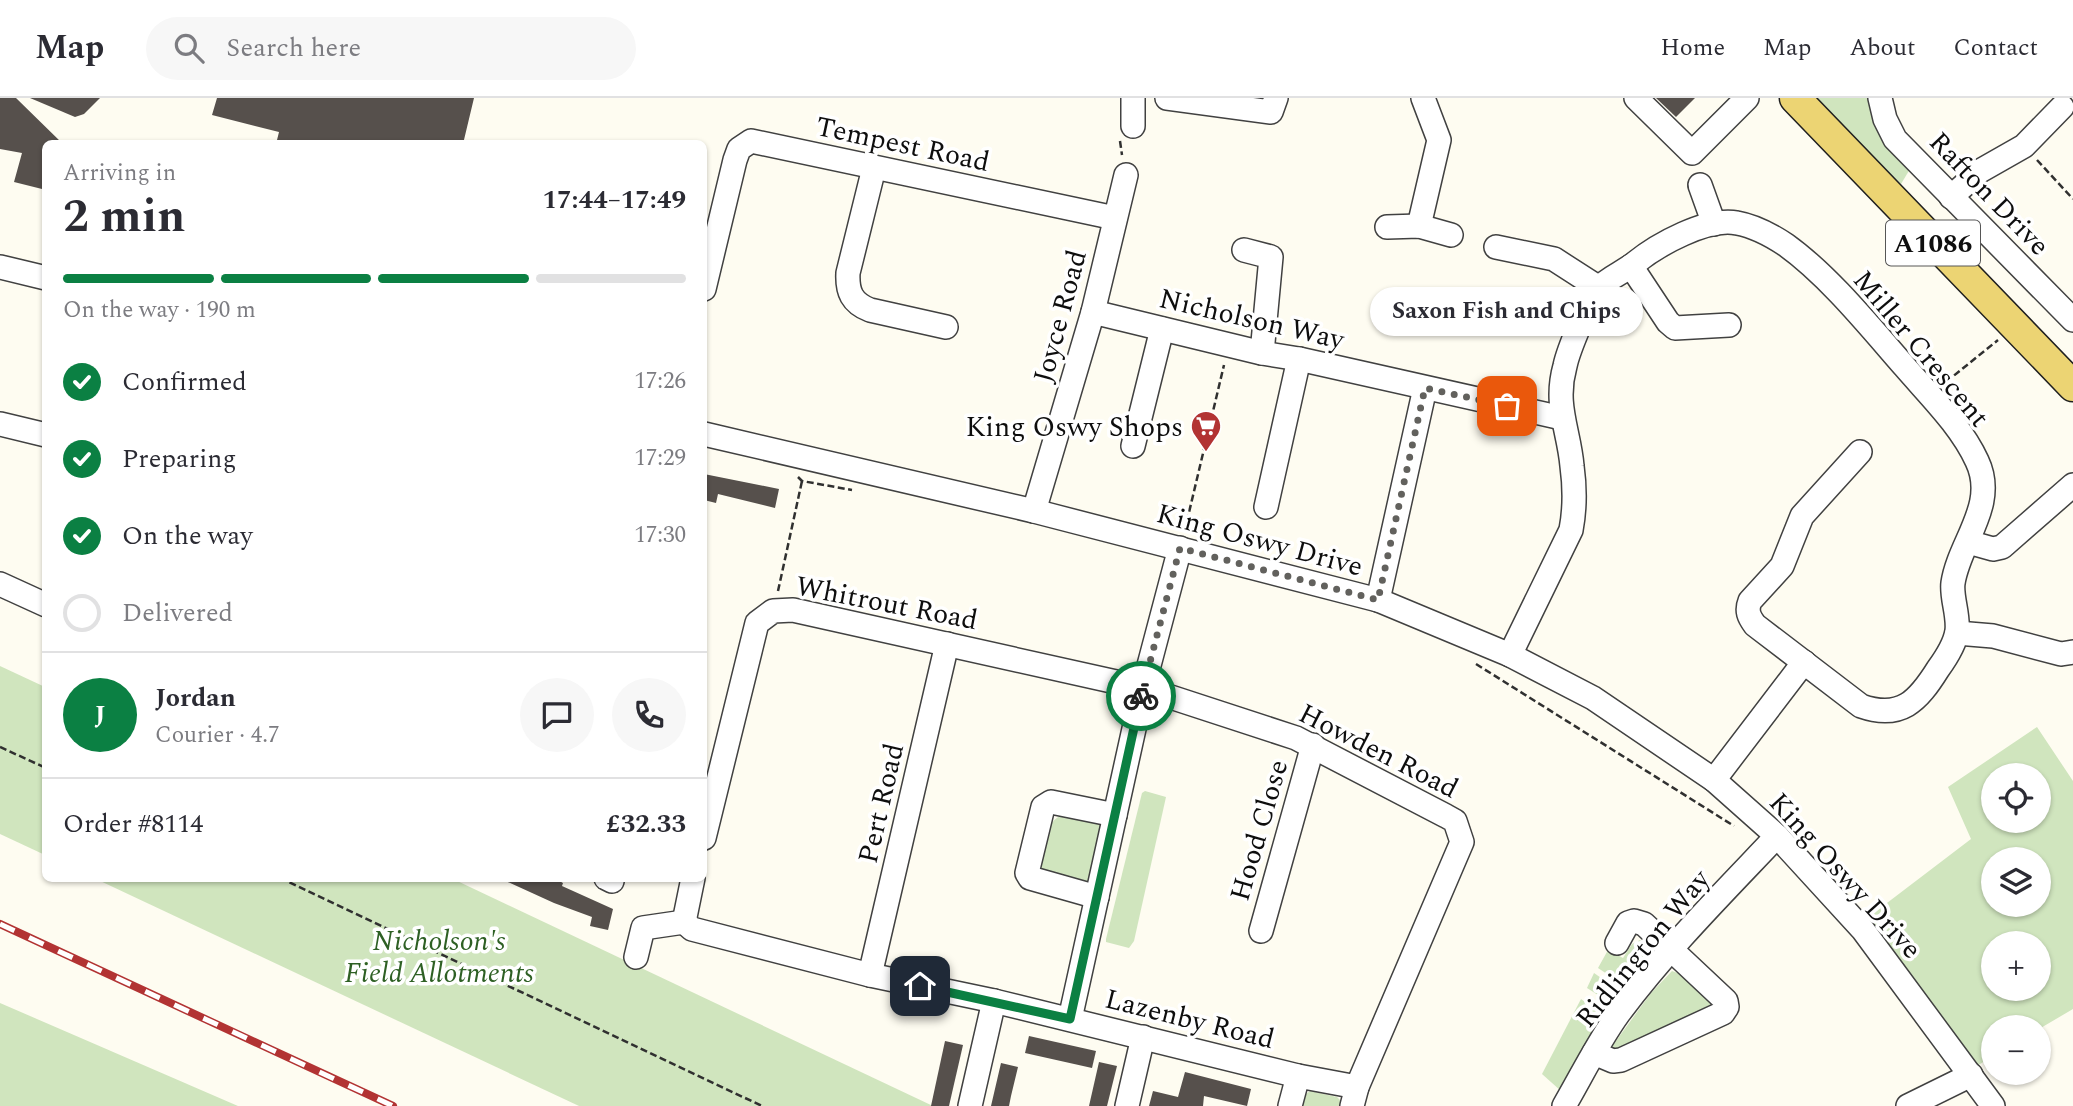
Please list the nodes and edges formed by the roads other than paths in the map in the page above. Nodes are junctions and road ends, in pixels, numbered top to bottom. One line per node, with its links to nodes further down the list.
1 (1133, 98): 10 (street)
2 (1167, 98): 3 (street)
3 (1276, 98)
4 (1423, 98): 17 (street)
5 (1636, 98): 6 (street)
6 (1747, 98)
7 (1795, 98): 34 (main road, A1086)
8 (1880, 98): 14 (street, Rafton Drive)
9 (2062, 107): 14 (street)
10 (1133, 126)
11 (874, 168): 15 (street, Tempest Road); 25 (street, Tempest Road); 30 (street)
12 (1126, 176): 15 (street, Joyce Road)
13 (1700, 185): 16 (street)
14 (1951, 197): 28 (street, Rafton Drive)
15 (1115, 218): 27 (street, Joyce Road)
16 (1714, 224): 22 (street); 46 (street, Miller Crescent)
17 (1419, 226): 18 (street); 19 (street)
18 (1387, 227)
19 (1451, 234)
20 (1496, 247): 26 (street)
21 (1244, 250): 32 (street)
22 (1631, 266): 26 (street); 29 (street)
23 (0, 267): 24 (street)
24 (42, 277)
25 (707, 277)
26 (1599, 288): 36 (street)
27 (1093, 312): 31 (street, Nicholson Way); 44 (street, Joyce Road)
28 (2073, 320)
29 (1729, 325)
30 (946, 327)
31 (1162, 329): 32 (street, Nicholson Way); 40 (street)
32 (1262, 353): 33 (street, Nicholson Way)
33 (1299, 359): 35 (street, Nicholson Way); 43 (street)
34 (2073, 386)
35 (1425, 388): 36 (street, Nicholson Way); 48 (street)
36 (1562, 418): 53 (street)
37 (0, 424): 38 (street)
38 (42, 434)
39 (707, 434): 44 (street, King Oswy Drive)
40 (1133, 446)
41 (1859, 452): 54 (street, Miller Crescent)
42 (2073, 485): 46 (street)
43 (1266, 507)
44 (1034, 511): 45 (street, King Oswy Drive)
45 (1178, 538): 48 (street, King Oswy Drive); 55 (street)
46 (1968, 542): 50 (street, Miller Crescent)
47 (0, 584): 49 (street)
48 (1378, 600): 53 (street, King Oswy Drive)
49 (42, 603)
50 (1957, 633): 52 (street); 54 (street, Miller Crescent)
51 (947, 644): 55 (street, Whitrout Road); 57 (street, Whitrout Road); 69 (street, Pert Road)
52 (2073, 652)
53 (1510, 655): 58 (street, King Oswy Drive)
54 (1804, 662): 58 (street)
55 (1143, 688): 56 (street, Howden Road); 60 (street)
56 (1313, 745): 65 (street, Hood Close); 76 (street, Howden Road)
57 (713, 761): 59 (street, Whitrout Road)
58 (1714, 780): 61 (street, King Oswy Drive)
59 (707, 812)
60 (1115, 815): 63 (street); 63 (street)
61 (1772, 841): 67 (street, Ridlington Way); 74 (street, King Oswy Drive)
62 (692, 882): 64 (street)
63 (1097, 897): 71 (street)
64 (684, 922): 68 (street); 69 (street, Lazenby Road)
65 (1261, 931)
66 (1617, 943): 67 (street)
67 (1672, 950): 73 (street, Ridlington Way); 73 (street)
68 (636, 957)
69 (870, 975): 70 (street, Lazenby Road)
70 (994, 1001): 71 (street, Lazenby Road); 77 (street)
71 (1070, 1019): 72 (street, Lazenby Road)
72 (1143, 1037): 75 (street, Lazenby Road); 78 (street)
73 (1594, 1053): 80 (street, Ridlington Way)
74 (1971, 1075): 81 (street); 82 (street, King Oswy Drive)
75 (1298, 1076): 76 (street, Lazenby Road); 79 (street)
76 (1355, 1097)
77 (970, 1106)
78 (1127, 1106)
79 (1290, 1106)
80 (1564, 1106)
81 (1908, 1106)
82 (1993, 1106)

